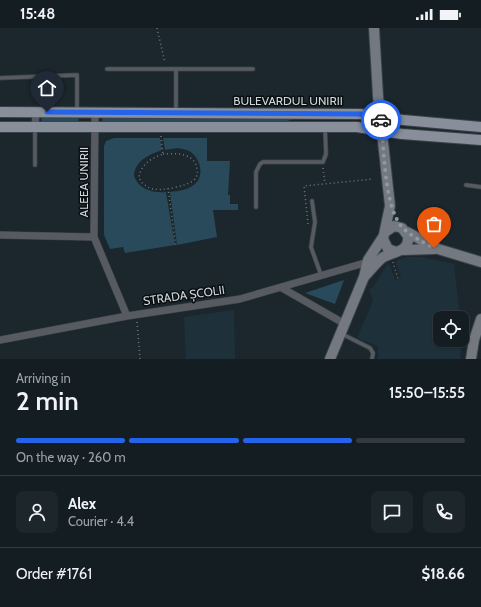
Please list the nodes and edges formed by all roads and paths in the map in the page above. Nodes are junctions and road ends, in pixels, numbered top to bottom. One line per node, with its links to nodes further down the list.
1 (157, 28): 4 (path)
2 (374, 28): 14 (main road)
3 (108, 69): 4 (lane)
4 (166, 69): 5 (lane)
5 (176, 69): 6 (lane); 13 (lane)
6 (253, 70)
7 (39, 76): 8 (lane); 9 (path); 11 (lane)
8 (0, 78)
9 (38, 108): 10 (main road, BULEVARDUL UNIRII); 11 (main road, BULEVARDUL UNIRII); 17 (street)
10 (0, 112)
11 (77, 112): 12 (main road, BULEVARDUL UNIRII)
12 (95, 112): 13 (main road, BULEVARDUL UNIRII); 18 (street)
13 (176, 113): 14 (main road, BULEVARDUL UNIRII)
14 (381, 117): 15 (main road, BULEVARDUL UNIRII); 21 (main road)
15 (481, 126)
16 (0, 127): 17 (main road)
17 (35, 127): 18 (main road); 25 (lane)
18 (94, 127): 20 (main road); 38 (street, ALEEA UNIRII)
19 (325, 127): 20 (main road); 21 (main road); 24 (lane)
20 (159, 128): 23 (path)
21 (382, 131): 22 (main road); 32 (main road)
22 (481, 140)
23 (163, 154): 30 (path); 30 (path)
24 (323, 162): 27 (path); 33 (lane)
25 (35, 165)
26 (373, 179): 27 (path)
27 (325, 184): 35 (path)
28 (466, 186): 29 (lane)
29 (481, 186)
30 (168, 188): 39 (path)
31 (312, 201): 35 (lane)
32 (390, 206): 34 (main road); 37 (main road)
33 (256, 207)
34 (404, 230): 37 (main road); 40 (main road); 41 (main road)
35 (313, 233): 44 (lane)
36 (0, 235): 38 (street)
37 (384, 235): 41 (main road); 42 (main road)
38 (94, 237): 49 (street, ALEEA UNIRII)
39 (176, 247)
40 (438, 249): 41 (main road); 43 (main road)
41 (397, 253): 45 (main road); 46 (path)
42 (368, 262): 44 (street, STRADA ȘCOLII); 45 (main road)
43 (481, 262)
44 (321, 276): 47 (street, STRADA ȘCOLII)
45 (364, 278): 51 (main road)
46 (398, 280)
47 (282, 288): 48 (street, STRADA ȘCOLII); 51 (street)
48 (137, 315): 49 (street, STRADA ȘCOLII); 54 (path)
49 (127, 316): 53 (street, STRADA ȘCOLII)
50 (481, 320): 57 (main road)
51 (345, 324): 52 (main road)
52 (341, 334): 55 (main road); 56 (lane)
53 (0, 340)
54 (140, 359)
55 (330, 359)
56 (372, 359)
57 (471, 359)

